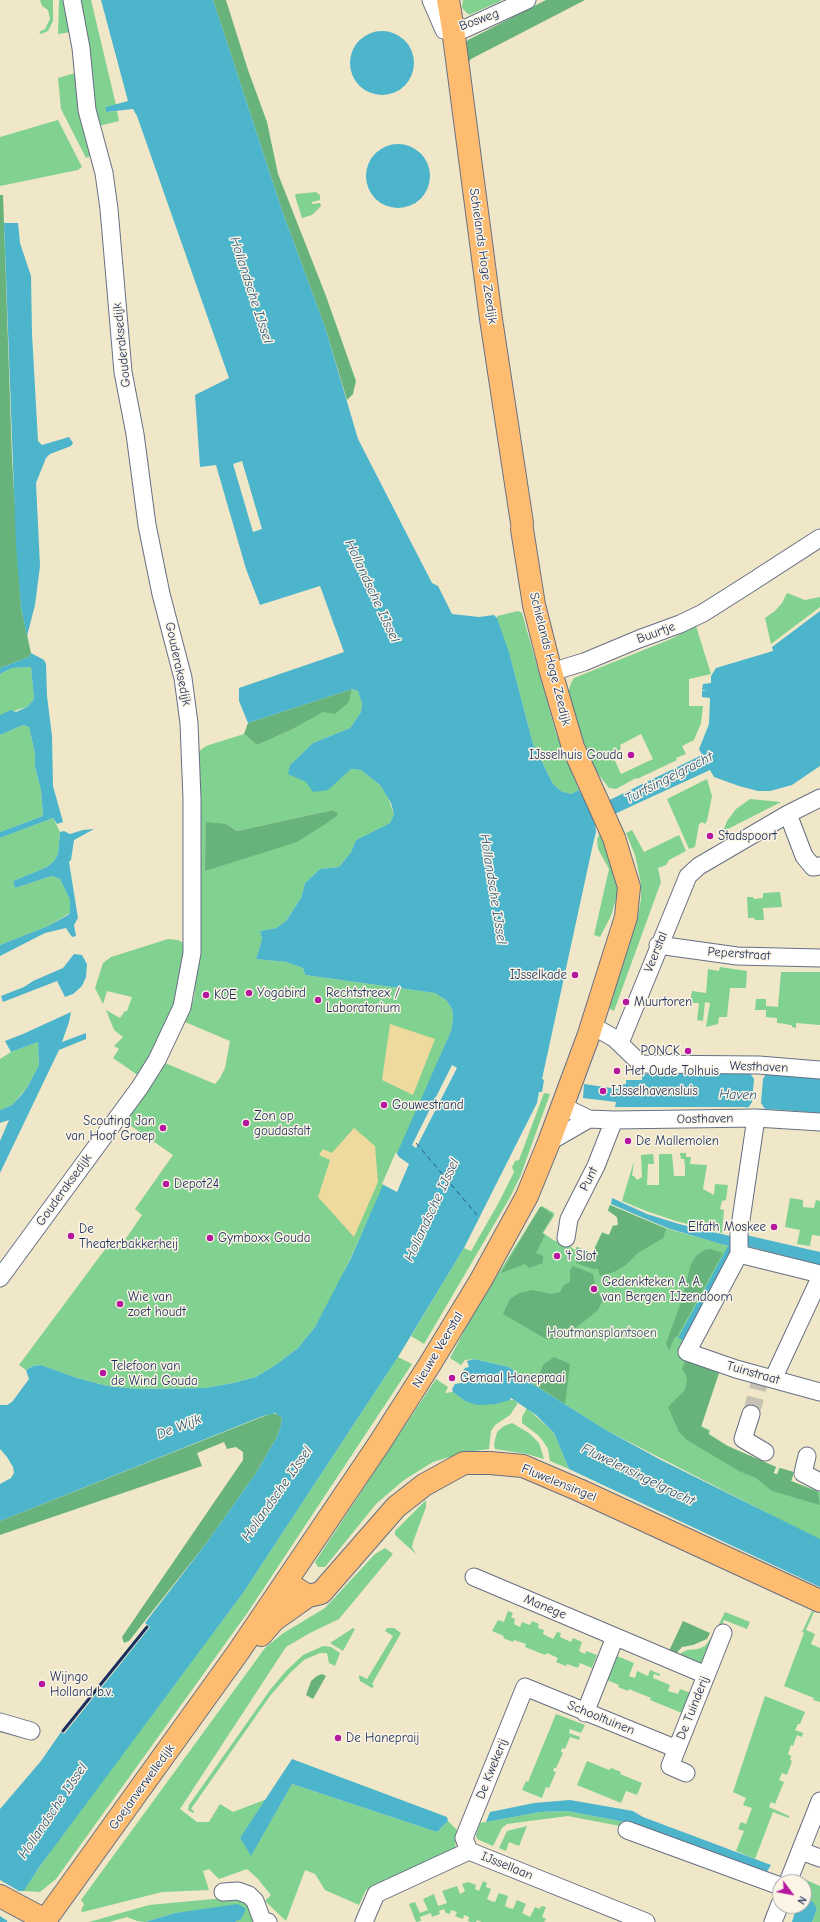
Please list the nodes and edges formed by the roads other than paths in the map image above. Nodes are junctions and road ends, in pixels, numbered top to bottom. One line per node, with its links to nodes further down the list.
1 (72, 0): 25 (street, Gouderaksedijk)
2 (431, 0): 5 (street)
3 (448, 0): 5 (main road, Schielands Hoge Zeedijk)
4 (527, 0): 5 (street, Bosweg)
5 (453, 29): 7 (main road, Schielands Hoge Zeedijk)
6 (820, 538): 7 (street, Buurtje)
7 (551, 672): 13 (main road, Schielands Hoge Zeedijk)
8 (820, 798): 9 (street, Veerstal)
9 (788, 814): 10 (street); 11 (street, Veerstal)
10 (820, 866)
11 (658, 945): 12 (street, Peperstraat); 14 (street, Veerstal)
12 (820, 958)
13 (591, 1025): 14 (street, Westhaven); 16 (main road, Nieuwe Veerstal)
14 (620, 1043): 15 (street, Westhaven)
15 (820, 1070)
16 (562, 1106): 18 (street, Oosthaven); 21 (main road, Nieuwe Veerstal)
17 (756, 1118): 19 (street, Oosthaven); 20 (street, Oosthaven); 23 (street)
18 (589, 1119): 19 (street, Oosthaven); 21 (street)
19 (614, 1120): 22 (street, Punt)
20 (820, 1122)
21 (549, 1142): 34 (main road, Nieuwe Veerstal)
22 (566, 1238)
23 (739, 1245): 24 (street); 27 (street, Tuinstraat)
24 (820, 1274)
25 (0, 1278)
26 (820, 1278): 27 (street)
27 (765, 1380): 28 (street, Tuinstraat)
28 (820, 1392)
29 (751, 1414): 30 (street)
30 (765, 1452)
31 (807, 1456): 32 (street)
32 (820, 1482)
33 (474, 1577): 38 (street, Manege)
34 (286, 1582): 35 (main road); 39 (main road, Nieuwe Veerstal)
35 (308, 1596): 36 (main road, Fluwelensingel); 39 (main road, Fluwelensingel)
36 (820, 1601)
37 (723, 1633): 40 (street, De Tuinderij)
38 (615, 1637): 40 (street, Manege); 42 (street)
39 (239, 1651): 56 (main road, Goejanverwelledijk)
40 (706, 1674): 45 (street, De Tuinderij)
41 (525, 1687): 42 (street, Schooltuinen); 50 (street, De Kwekerij)
42 (586, 1713): 45 (street, Schooltuinen)
43 (0, 1722): 44 (street)
44 (31, 1731)
45 (677, 1749): 46 (street, De Tuinderij)
46 (686, 1773)
47 (820, 1801): 49 (street)
48 (627, 1830): 53 (street)
49 (801, 1850): 51 (street); 52 (street)
50 (469, 1851): 58 (street, IJssellaan); 59 (street, IJssellaan)
51 (820, 1858)
52 (791, 1874)
53 (772, 1883)
54 (223, 1892): 57 (street)
55 (0, 1896): 56 (main road)
56 (44, 1921)
57 (263, 1921)
58 (364, 1922)
59 (646, 1922)

